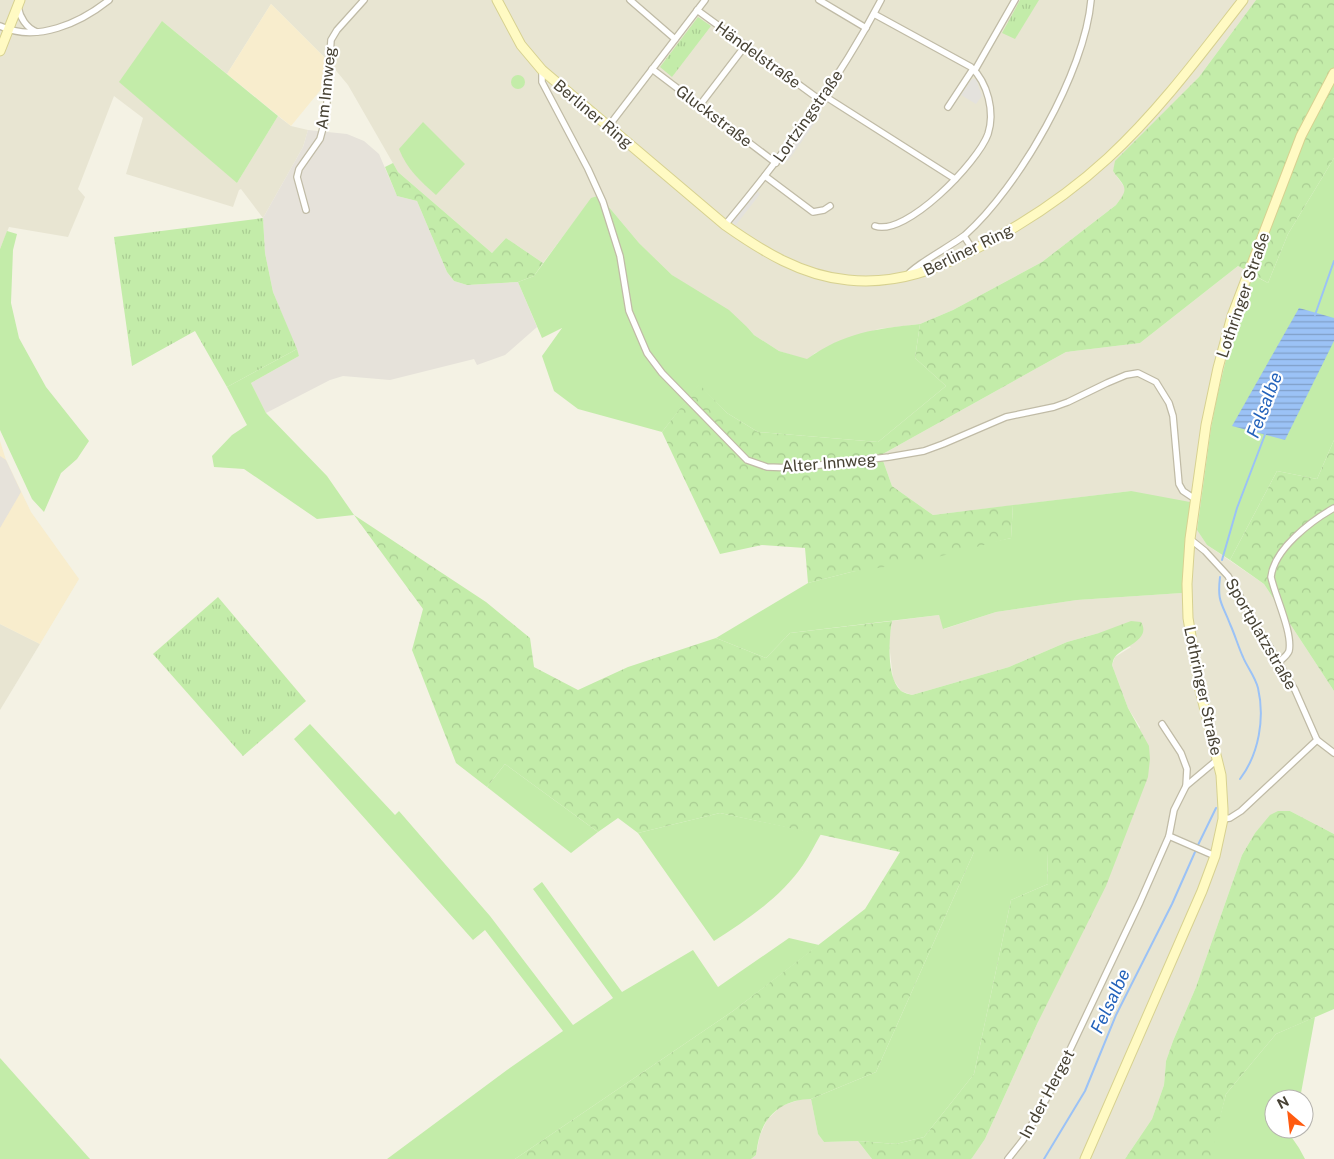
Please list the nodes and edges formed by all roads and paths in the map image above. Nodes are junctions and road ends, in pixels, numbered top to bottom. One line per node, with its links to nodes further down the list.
1 (109, 0): 16 (street)
2 (364, 0): 32 (street, Am Innweg)
3 (497, 0): 21 (main road, Berliner Ring)
4 (630, 0): 17 (street)
5 (704, 0): 12 (street)
6 (819, 0): 15 (street)
7 (881, 0): 13 (street, Lortzingstraße)
8 (1015, 0): 22 (street)
9 (1090, 0): 35 (street)
10 (1243, 0): 36 (main road, Berliner Ring)
11 (19, 3): 14 (main road); 16 (street)
12 (697, 10): 17 (street); 18 (street, Händelstraße)
13 (874, 14): 15 (street, Lortzingstraße); 22 (street)
14 (4, 28): 16 (street); 19 (main road)
15 (866, 28): 24 (street, Lortzingstraße)
16 (39, 32)
17 (675, 39): 20 (street)
18 (745, 46): 24 (street, Händelstraße); 25 (street)
19 (0, 51)
20 (652, 69): 25 (street, Gluckstraße); 27 (street)
21 (542, 70): 27 (main road, Berliner Ring); 38 (street, Alter Innweg)
22 (974, 70): 26 (street); 30 (street)
23 (1334, 73): 38 (main road, Lothringer Straße)
24 (821, 97): 28 (street, Lortzingstraße); 30 (street, Händelstraße)
25 (700, 105): 28 (street, Gluckstraße)
26 (948, 107)
27 (608, 127): 33 (main road, Berliner Ring)
28 (776, 163): 29 (street, Lortzingstraße)
29 (765, 176): 31 (street); 33 (street, Lortzingstraße)
30 (955, 179): 34 (street)
31 (830, 206)
32 (306, 210)
33 (726, 225): 37 (main road, Berliner Ring)
34 (875, 226)
35 (964, 236): 36 (street); 37 (street)
36 (973, 250): 37 (main road, Berliner Ring)
37 (906, 277)
38 (1195, 499): 40 (main road, Lothringer Straße)
39 (1334, 508): 41 (street)
40 (1190, 539): 41 (street, Sportplatzstraße); 45 (main road, Lothringer Straße)
41 (1278, 663): 43 (street, Sportplatzstraße)
42 (1162, 724): 46 (street, In der Herget)
43 (1317, 740): 44 (street); 47 (street)
44 (1334, 754)
45 (1217, 760): 46 (street, In der Herget); 47 (main road, Lothringer Straße)
46 (1186, 786): 48 (street, In der Herget)
47 (1223, 819): 49 (main road, Lothringer Straße)
48 (1169, 836): 49 (street); 50 (street, In der Herget)
49 (1215, 856): 51 (main road, Lothringer Straße)
50 (1008, 1159)
51 (1085, 1159)

